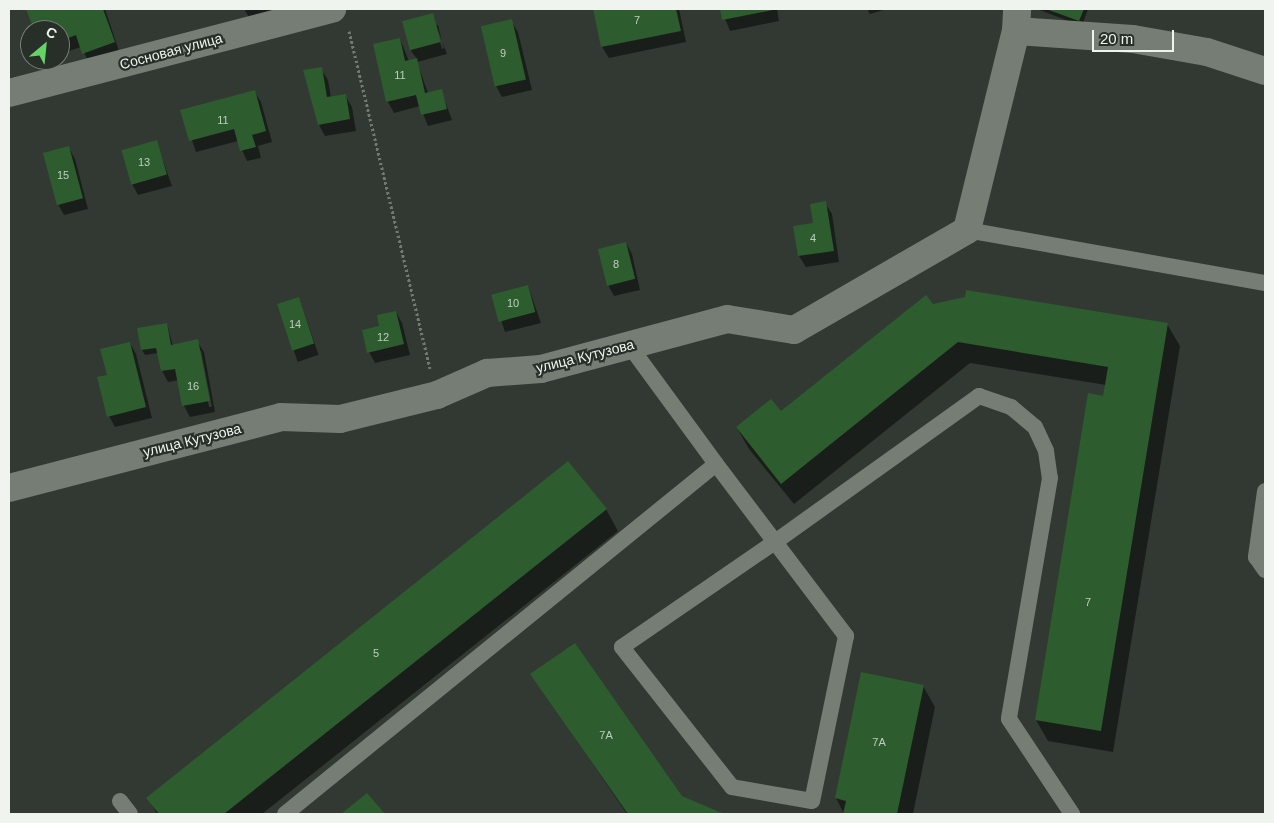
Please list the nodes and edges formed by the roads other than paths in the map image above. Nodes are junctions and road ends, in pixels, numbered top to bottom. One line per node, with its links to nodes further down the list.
1 (340, 18): 4 (street, Сосновая улица)
2 (1017, 20): 3 (street); 5 (street)
3 (1265, 71)
4 (9, 93)
5 (967, 230): 6 (lane); 7 (street, улица Кутузова)
6 (1265, 283)
7 (629, 345): 8 (lane); 9 (street, улица Кутузова)
8 (716, 464): 11 (lane); 13 (lane)
9 (9, 488)
10 (1265, 491): 12 (lane)
11 (775, 542): 11 (lane); 14 (lane)
12 (1265, 570)
13 (285, 814)
14 (1072, 814)

